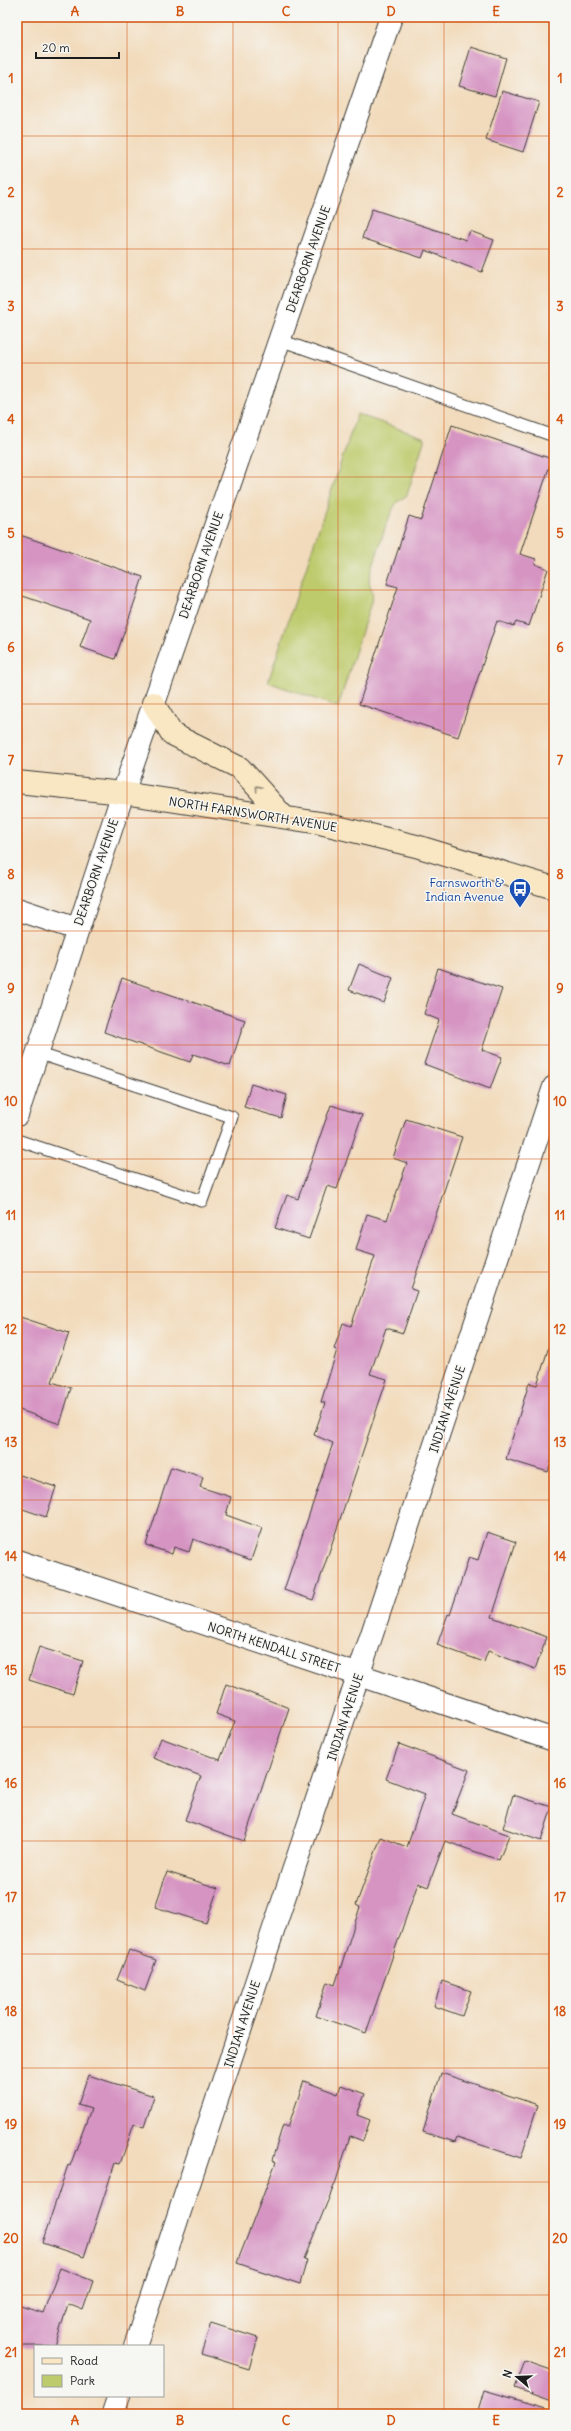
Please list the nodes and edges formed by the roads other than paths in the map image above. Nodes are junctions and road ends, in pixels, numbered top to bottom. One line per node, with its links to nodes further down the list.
1 (391, 17): 2 (street, DEARBORN AVENUE)
2 (280, 340): 3 (lane); 4 (street, DEARBORN AVENUE)
3 (554, 436)
4 (154, 703): 6 (street, DEARBORN AVENUE); 7 (main road, one-way to 4)
5 (17, 782): 6 (main road, NORTH FARNSWORTH AVENUE)
6 (123, 793): 7 (main road, NORTH FARNSWORTH AVENUE); 10 (street, DEARBORN AVENUE)
7 (284, 817): 8 (main road, NORTH FARNSWORTH AVENUE)
8 (554, 888)
9 (17, 909): 10 (street)
10 (77, 929): 11 (street, DEARBORN AVENUE)
11 (37, 1053): 13 (street, DEARBORN AVENUE); 14 (lane)
12 (554, 1087): 16 (street, INDIAN AVENUE)
13 (17, 1115)
14 (17, 1140)
15 (17, 1561): 16 (street, NORTH KENDALL STREET)
16 (359, 1675): 17 (street, NORTH KENDALL STREET); 18 (street, INDIAN AVENUE)
17 (554, 1740)
18 (135, 2345)
19 (119, 2397): 20 (street)
20 (113, 2414)

